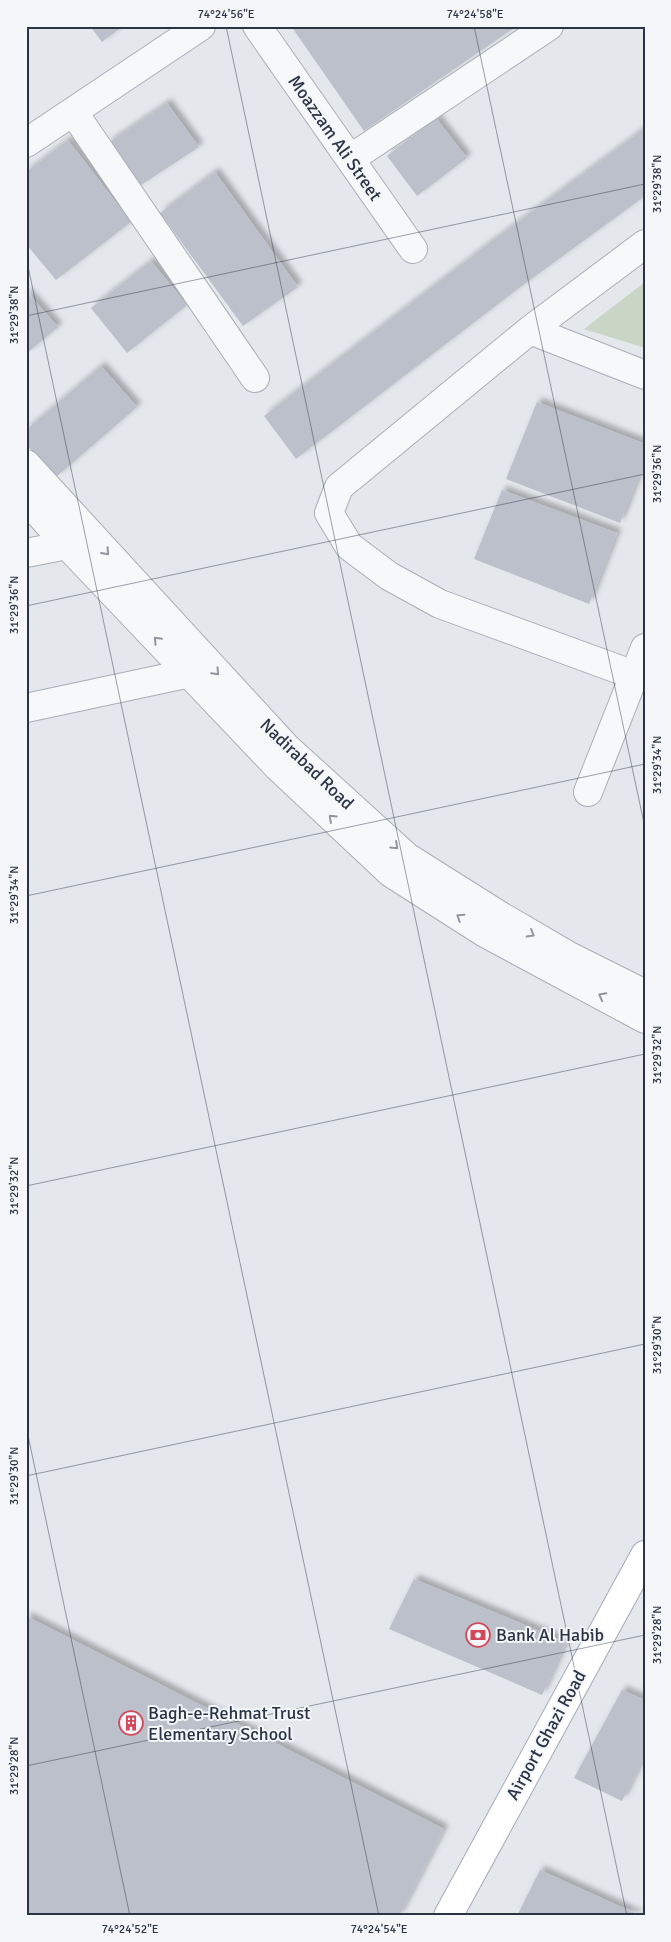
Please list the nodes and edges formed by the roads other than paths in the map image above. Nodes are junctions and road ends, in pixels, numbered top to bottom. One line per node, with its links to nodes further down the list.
1 (201, 26): 4 (street)
2 (257, 26): 6 (street, Moazzam Ali Street)
3 (549, 26): 6 (street)
4 (74, 113): 5 (street); 11 (street)
5 (26, 143)
6 (350, 160): 8 (street, Moazzam Ali Street)
7 (645, 244): 9 (street)
8 (413, 249)
9 (530, 330): 10 (street); 19 (street)
10 (645, 375)
11 (255, 378)
12 (26, 464): 14 (street, Nadirabad Road)
13 (26, 499): 15 (street, Nadirabad Road)
14 (76, 518): 15 (street); 22 (street, Nadirabad Road, one-way to 22)
15 (67, 545): 16 (street); 18 (street, Nadirabad Road, one-way to 15)
16 (26, 553)
17 (645, 648): 19 (street)
18 (190, 673): 20 (street); 22 (street, Nadirabad Road, one-way to 18)
19 (634, 675): 21 (street)
20 (26, 708)
21 (588, 792)
22 (363, 832): 23 (street, Nadirabad Road, one-way to 23); 24 (street, Nadirabad Road, one-way to 22)
23 (645, 994)
24 (645, 1019)
25 (642, 1567): 26 (main road, Airport Ghazi Road)
26 (448, 1916)

